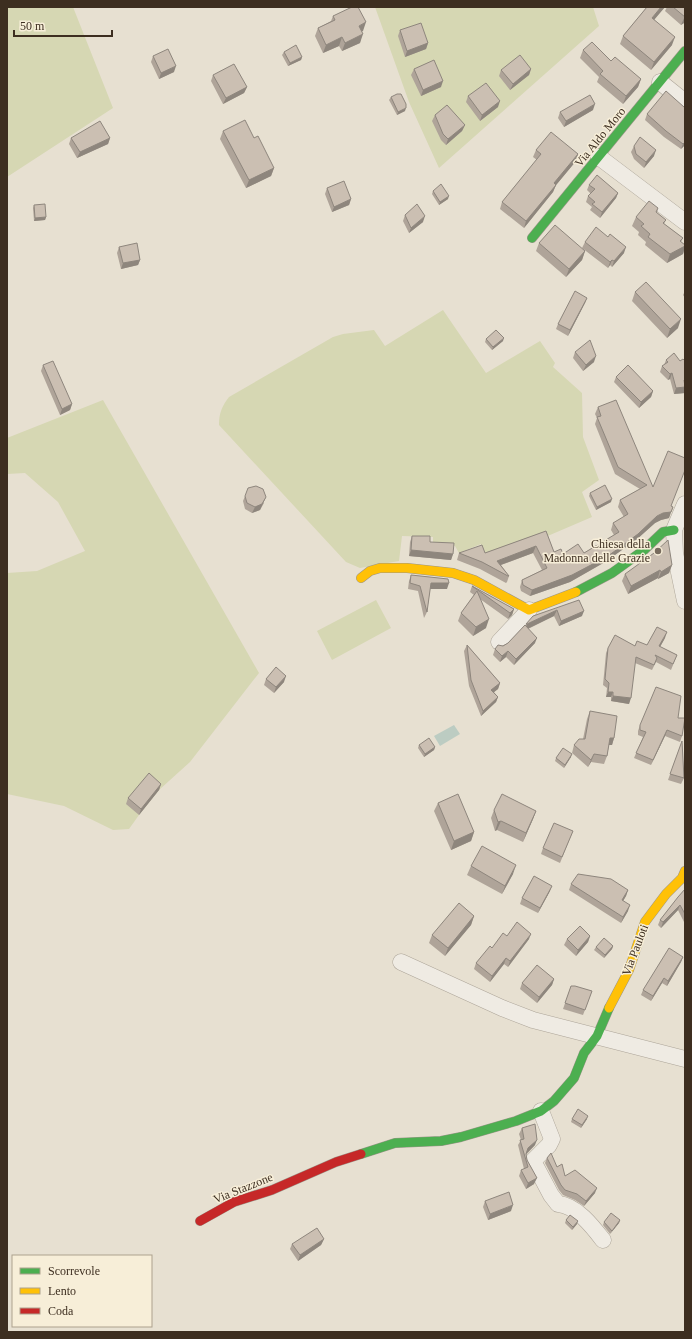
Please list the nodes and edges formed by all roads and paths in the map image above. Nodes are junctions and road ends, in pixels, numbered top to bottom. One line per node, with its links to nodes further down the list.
1 (685, 51): 2 (street, Via Aldo Moro)
2 (660, 82): 3 (street); 4 (street, Via Aldo Moro)
3 (685, 102)
4 (599, 157): 5 (street); 6 (street, Via Aldo Moro)
5 (685, 222)
6 (532, 238)
7 (685, 504): 8 (street)
8 (674, 530): 10 (street); 11 (street)
9 (361, 578): 11 (street)
10 (685, 601)
11 (529, 610): 12 (street)
12 (499, 642)
13 (685, 871): 15 (street, Via Pauloti)
14 (401, 962): 15 (street)
15 (596, 1036): 16 (street); 17 (street, Via Pauloti)
16 (685, 1059)
17 (541, 1111): 18 (street, Via Stazzone); 19 (street)
18 (200, 1221)
19 (603, 1240)

